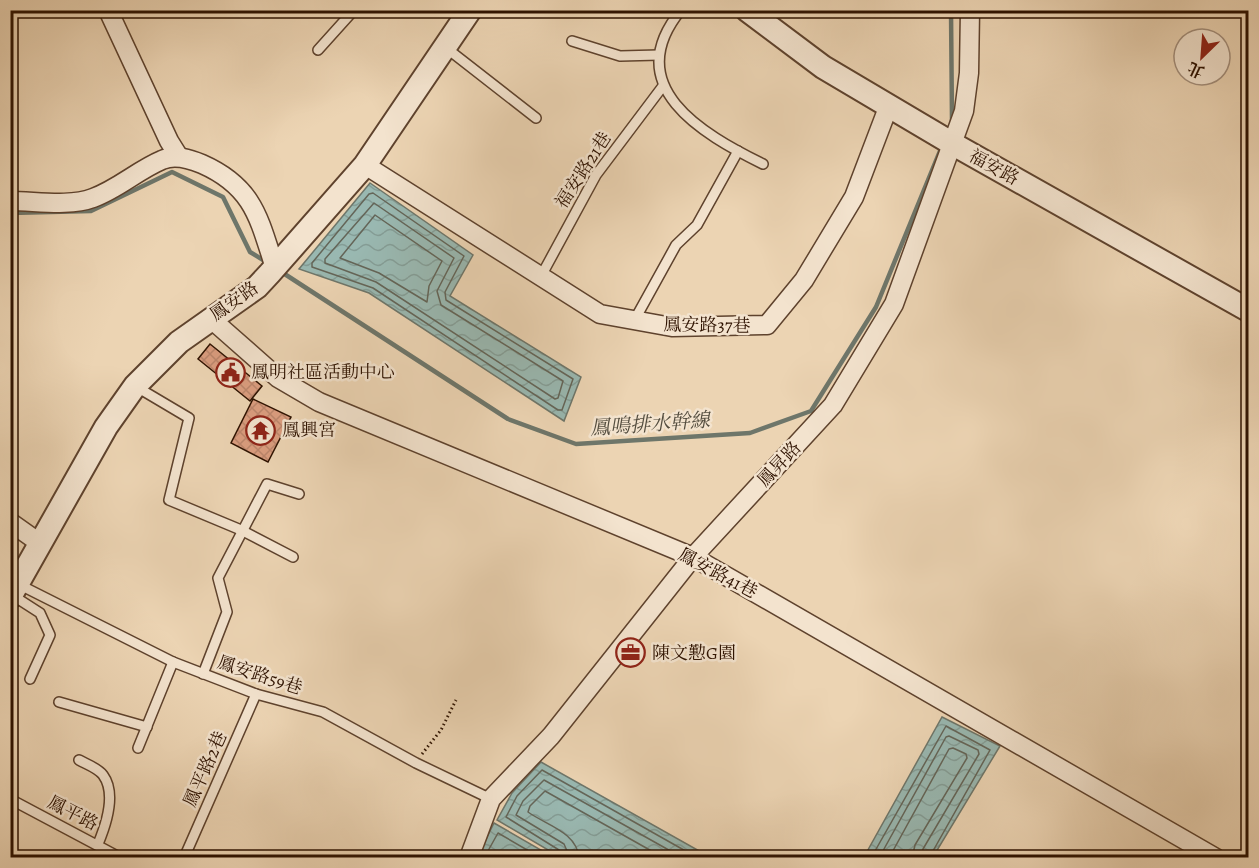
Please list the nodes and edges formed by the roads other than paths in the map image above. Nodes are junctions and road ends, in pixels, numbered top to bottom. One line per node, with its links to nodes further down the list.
1 (108, 10): 16 (street)
2 (354, 10): 9 (lane)
3 (470, 10): 8 (street, 鳳安路)
4 (681, 10): 10 (lane)
5 (747, 10): 12 (street, 福安路)
6 (970, 10): 14 (street, 鳳昇路)
7 (572, 41): 10 (lane)
8 (444, 46): 13 (lane); 18 (street, 鳳安路)
9 (318, 50)
10 (659, 55): 11 (lane)
11 (663, 86): 15 (lane); 21 (lane, 福安路21巷)
12 (889, 105): 14 (street, 福安路); 24 (street, 鳳安路37巷)
13 (536, 118)
14 (953, 144): 22 (street, 福安路); 31 (street, 鳳昇路)
15 (738, 151): 17 (lane); 24 (lane)
16 (179, 157): 19 (street); 20 (street)
17 (763, 164)
18 (365, 165): 20 (street, 鳳安路); 21 (street, 鳳安路37巷)
19 (10, 201)
20 (275, 268): 23 (street, 鳳安路)
21 (540, 278): 24 (street, 鳳安路37巷)
22 (1248, 310)
23 (210, 318): 25 (street, 鳳安路); 31 (street, 鳳安路41巷)
24 (634, 321)
25 (135, 386): 28 (lane); 29 (street, 鳳安路)
26 (299, 494): 28 (lane)
27 (10, 522): 29 (street)
28 (241, 530): 30 (lane); 34 (lane)
29 (38, 547): 32 (street, 鳳安路)
30 (293, 557)
31 (693, 557): 42 (street, 鳳昇路); 47 (street, 鳳安路41巷)
32 (13, 592): 33 (lane, 鳳安路59巷); 35 (lane)
33 (173, 662): 34 (lane, 鳳安路59巷); 38 (lane)
34 (203, 674): 36 (lane, 鳳安路59巷)
35 (30, 679)
36 (256, 694): 42 (lane, 鳳安路59巷); 45 (lane, 鳳平路2巷)
37 (59, 702): 38 (lane)
38 (147, 727): 39 (lane)
39 (138, 748)
40 (78, 760): 43 (lane)
41 (10, 799): 43 (lane, 鳳平路)
42 (491, 799): 46 (street, 鳳昇路)
43 (98, 844): 44 (lane, 鳳平路)
44 (121, 858)
45 (184, 858)
46 (469, 858)
47 (1216, 858)

